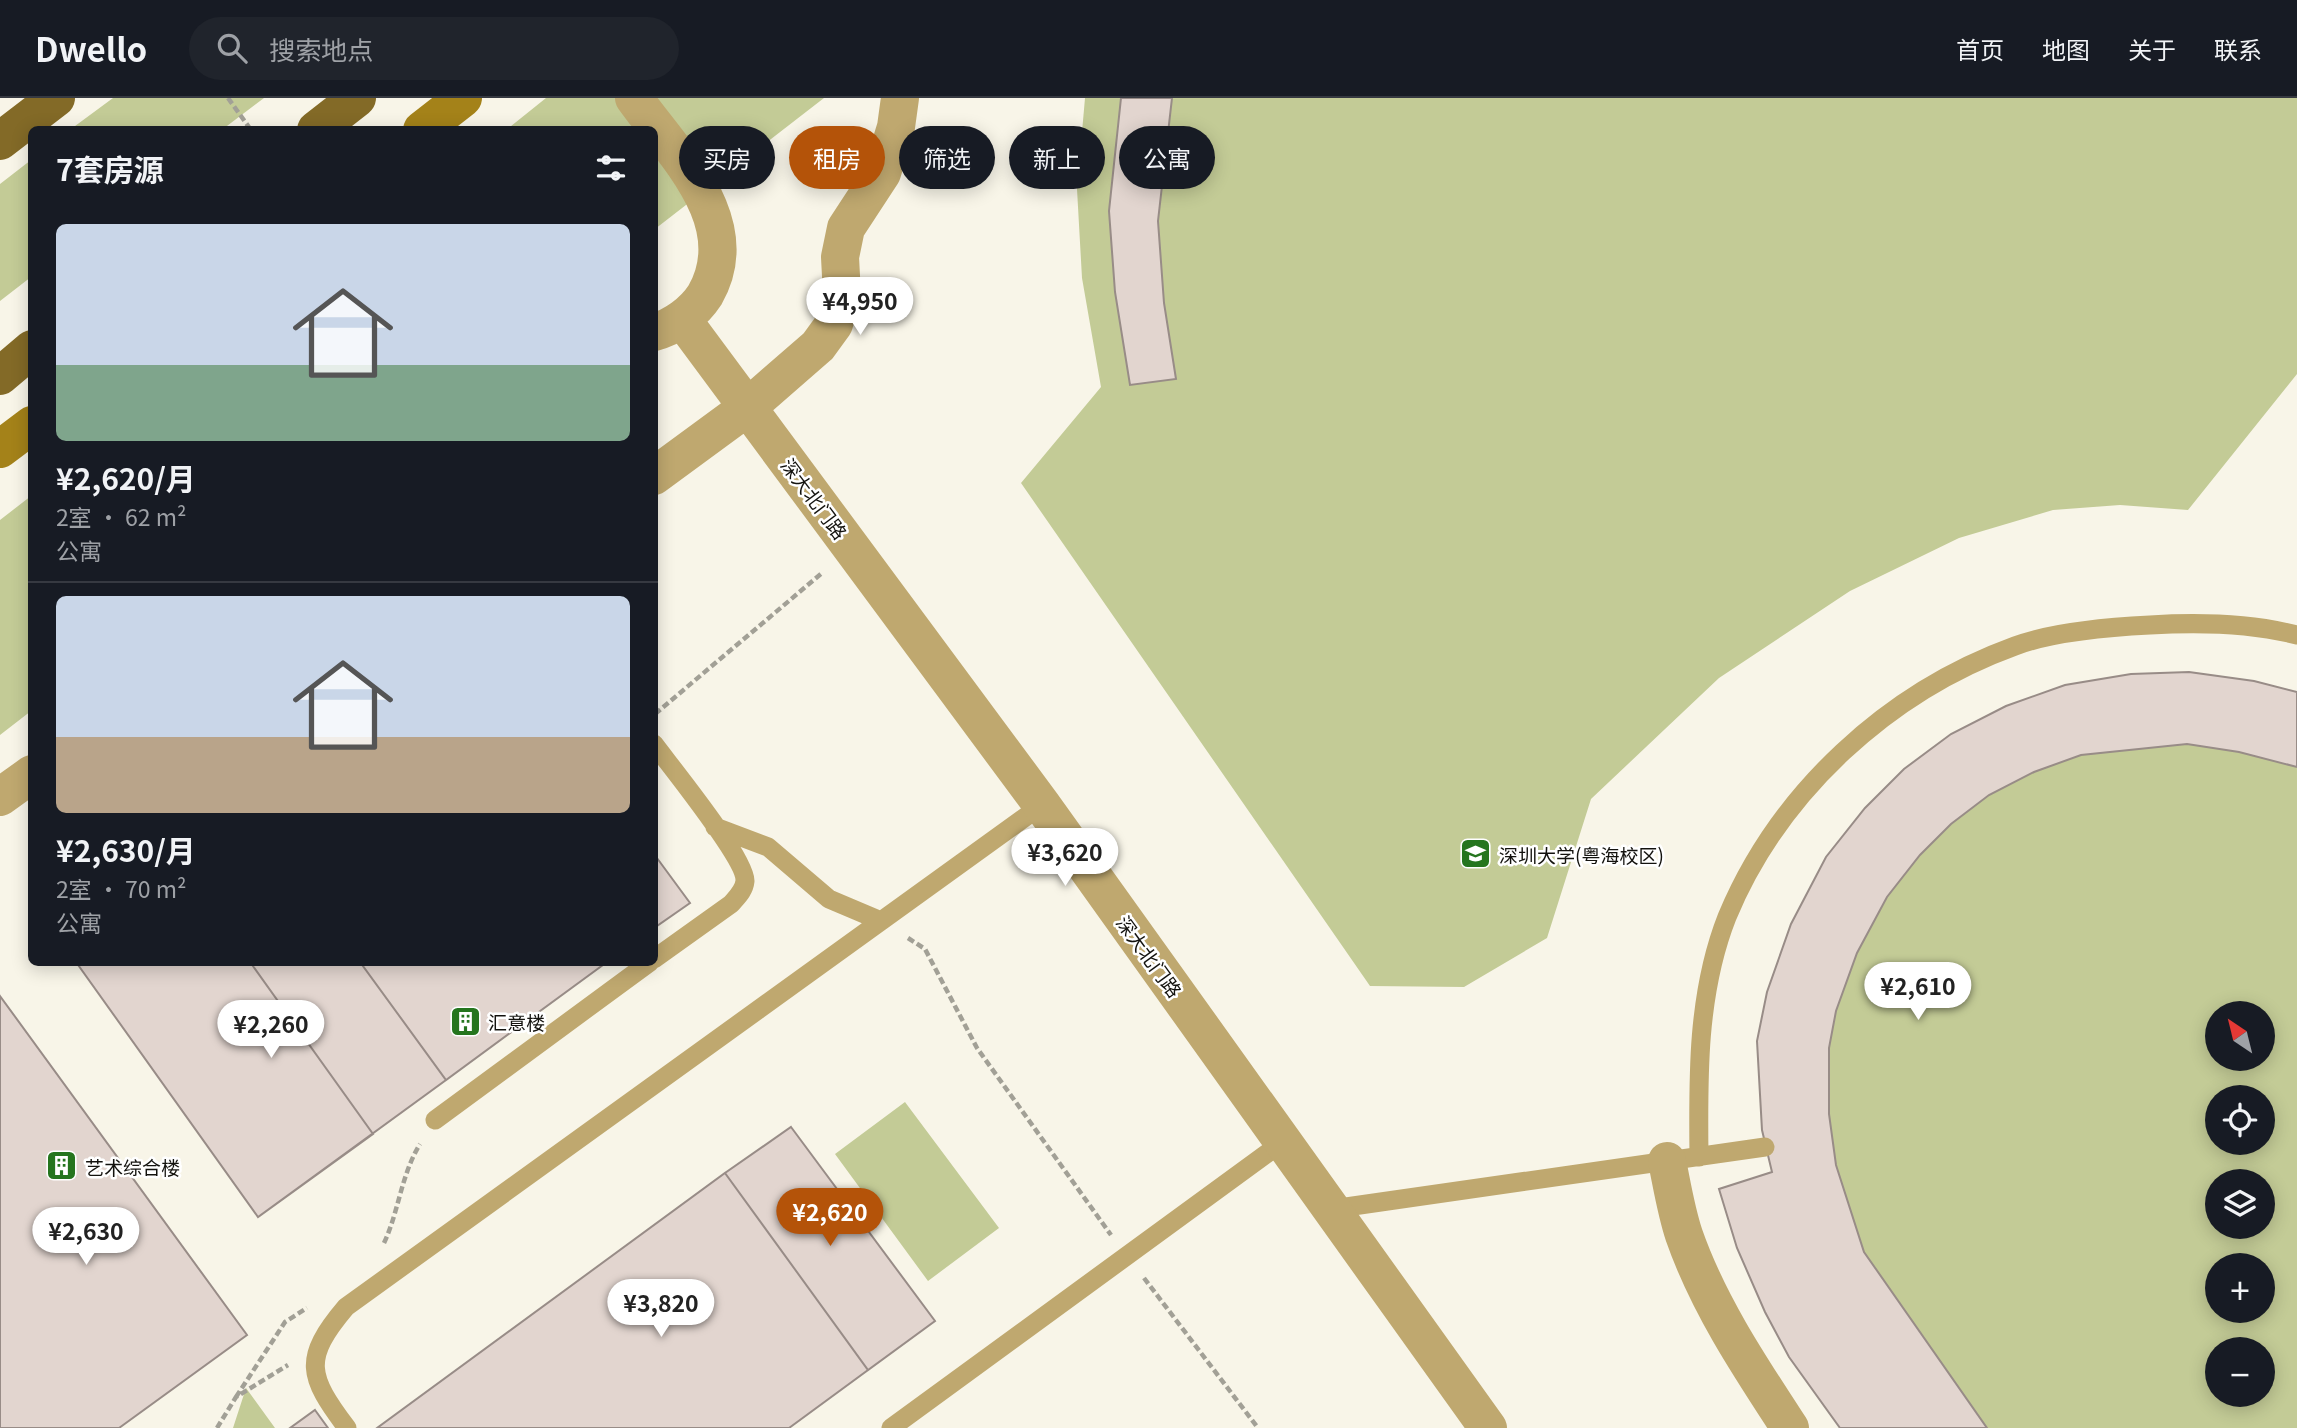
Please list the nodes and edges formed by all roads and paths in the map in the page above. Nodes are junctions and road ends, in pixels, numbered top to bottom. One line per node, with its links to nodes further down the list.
1 (56, 98): 12 (main road)
2 (228, 98): 7 (path)
3 (357, 98): 8 (main road)
4 (463, 98): 9 (main road)
5 (635, 98): 10 (street)
6 (900, 98): 16 (street)
7 (248, 126)
8 (321, 126)
9 (431, 126)
10 (655, 126)
11 (658, 130): 13 (street)
12 (0, 141)
13 (668, 326): 16 (street, 深大北门路)
14 (28, 352): 15 (main road)
15 (0, 374)
16 (748, 407): 19 (street); 20 (street, 深大北门路)
17 (28, 428): 18 (main road)
18 (0, 449)
19 (658, 473)
20 (852, 548): 22 (path); 26 (street, 深大北门路)
21 (2297, 635): 34 (lane)
22 (658, 711)
23 (658, 749): 27 (lane)
24 (28, 777): 25 (street)
25 (0, 797)
26 (1042, 805): 28 (lane); 32 (street, 深大北门路)
27 (715, 827): 28 (lane); 29 (lane)
28 (881, 921): 37 (path); 39 (lane)
29 (658, 956)
30 (645, 966): 31 (lane)
31 (435, 1119): 36 (path)
32 (1283, 1141): 35 (street, 深大北门路); 37 (lane)
33 (1765, 1147): 34 (lane)
34 (1683, 1159): 35 (lane); 46 (street)
35 (1332, 1209): 45 (street, 深大北门路)
36 (380, 1252)
37 (1127, 1257): 43 (lane); 44 (path)
38 (315, 1303): 40 (path)
39 (316, 1348): 40 (path); 42 (lane)
40 (236, 1397): 41 (path)
41 (217, 1428)
42 (346, 1428)
43 (891, 1428)
44 (1258, 1428)
45 (1488, 1428)
46 (1790, 1428)

